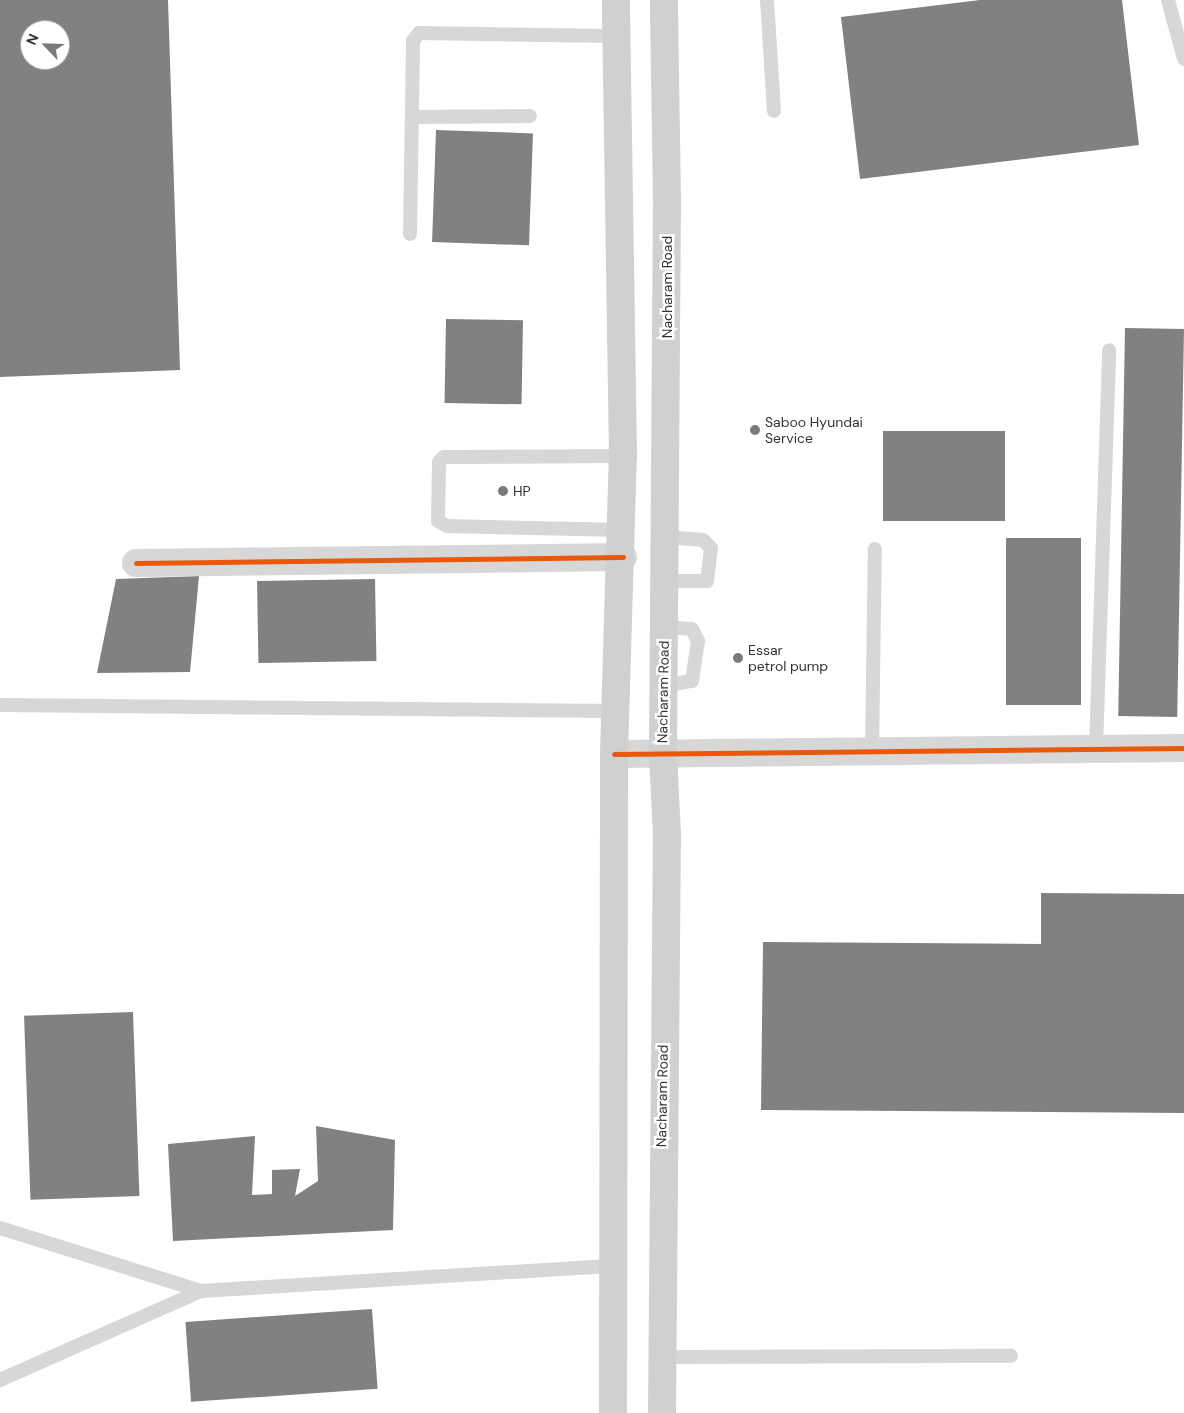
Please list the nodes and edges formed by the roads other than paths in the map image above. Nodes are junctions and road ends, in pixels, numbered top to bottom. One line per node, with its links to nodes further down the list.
1 (616, 0): 5 (main road)
2 (664, 0): 14 (main road, Nacharam Road)
3 (767, 0): 7 (lane)
4 (1168, 0): 6 (lane)
5 (616, 36): 9 (lane); 12 (main road)
6 (1184, 59)
7 (774, 111)
8 (530, 116): 9 (lane)
9 (413, 117): 10 (lane)
10 (410, 234)
11 (1109, 350): 22 (lane)
12 (623, 456): 13 (main road); 13 (lane)
13 (623, 530): 16 (main road)
14 (665, 537): 18 (main road, Nacharam Road); 18 (lane)
15 (875, 549): 23 (lane)
16 (623, 557): 17 (street); 20 (main road)
17 (136, 564)
18 (664, 581): 25 (main road, Nacharam Road)
19 (0, 706): 20 (lane)
20 (614, 711): 24 (main road)
21 (1184, 748): 22 (street)
22 (1096, 749): 23 (street)
23 (872, 752): 25 (street)
24 (614, 754): 25 (street); 27 (main road)
25 (663, 754): 30 (main road, Nacharam Road)
26 (0, 1228): 28 (lane)
27 (613, 1266): 28 (lane); 32 (main road)
28 (201, 1291): 31 (lane)
29 (1011, 1356): 30 (lane)
30 (663, 1358): 33 (main road, Nacharam Road)
31 (0, 1380)
32 (613, 1413)
33 (662, 1413)

